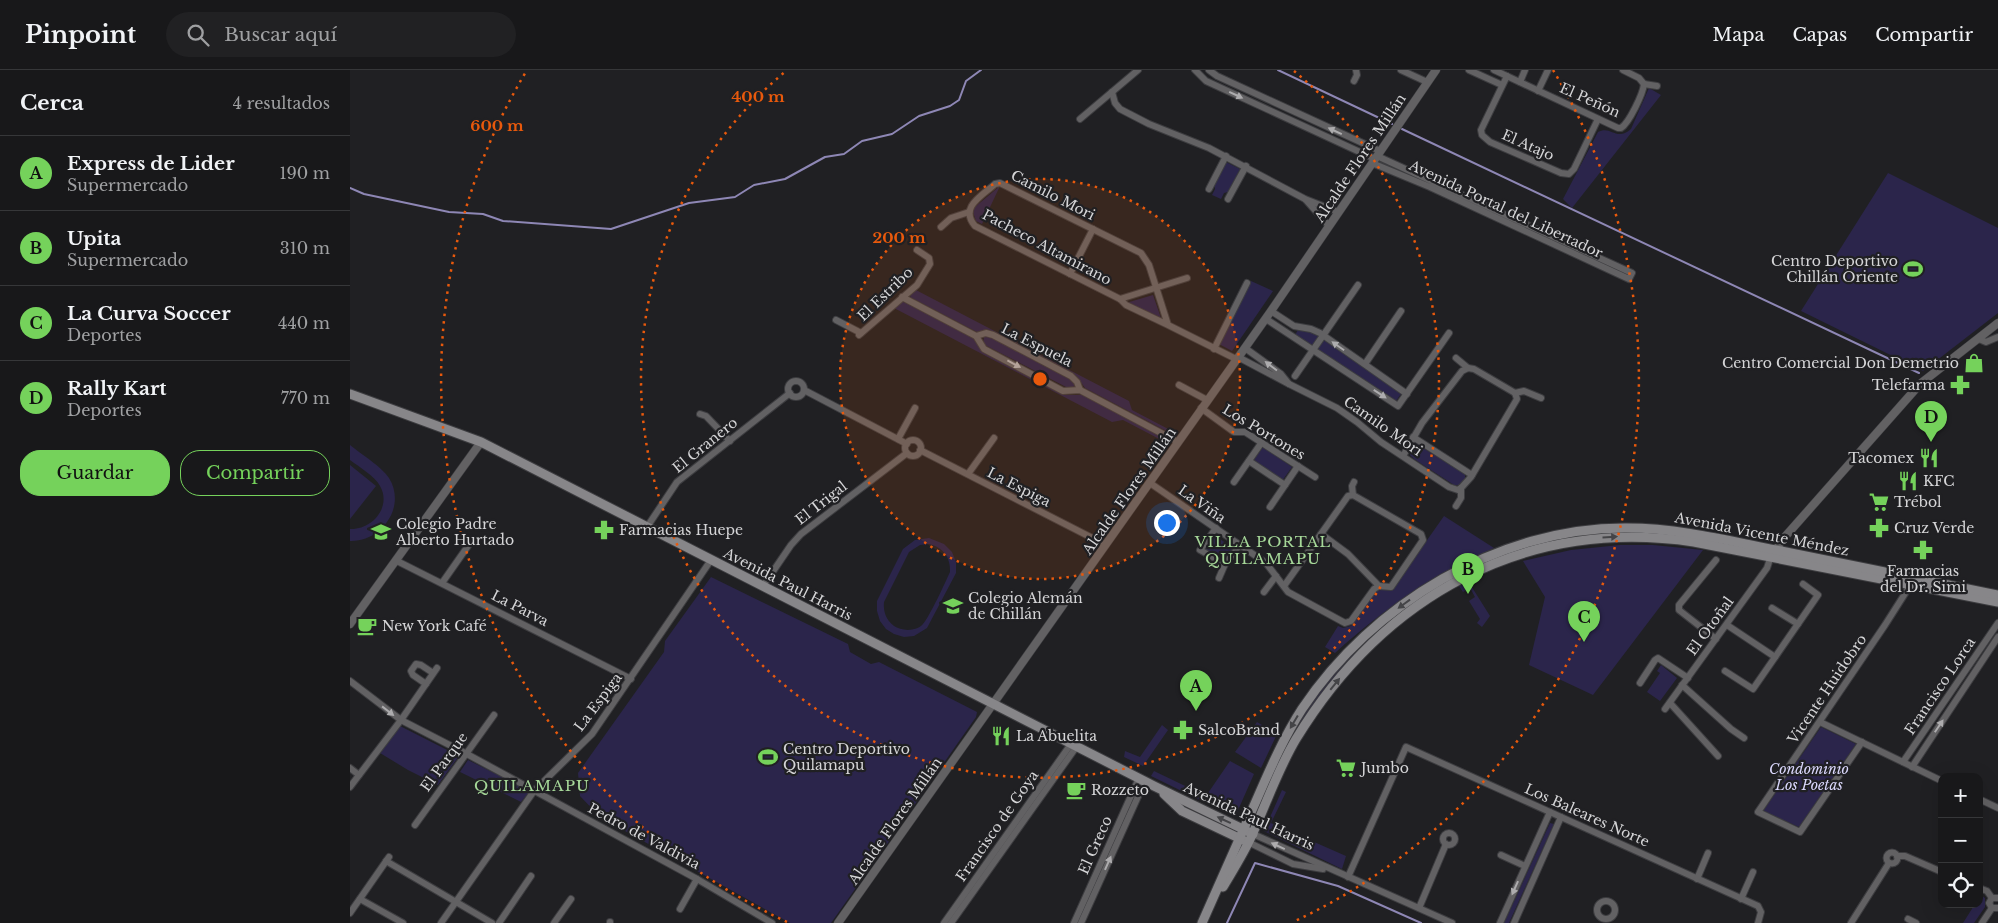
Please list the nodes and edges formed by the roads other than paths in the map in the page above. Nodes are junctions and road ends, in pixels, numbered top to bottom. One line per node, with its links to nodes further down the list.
1 (1138, 70): 20 (street)
2 (1195, 70): 24 (street, Avenida Portal del Libertador, one-way to 24)
3 (1209, 70): 24 (street, Avenida Portal del Libertador, one-way to 3)
4 (1356, 70): 13 (street)
5 (1401, 70): 14 (street)
6 (1436, 70): 14 (street, Alcalde Flores Millán)
7 (1469, 70): 17 (street)
8 (1494, 70): 12 (street, El Peñón)
9 (1525, 70): 15 (street)
10 (1548, 70): 19 (street)
11 (1623, 70): 16 (street)
12 (1507, 76): 15 (street, El Peñón); 17 (street, El Atajo)
13 (1354, 81)
14 (1427, 82): 24 (street, Alcalde Flores Millán)
15 (1520, 82): 19 (street, El Peñón)
16 (1644, 84): 18 (street); 22 (street, El Peñón)
17 (1502, 85): 22 (street, El Atajo)
18 (1657, 86)
19 (1538, 91): 22 (street, El Peñón)
20 (1112, 92): 21 (street); 23 (street)
21 (1080, 119)
22 (1598, 119)
23 (1226, 156): 25 (street); 26 (street)
24 (1376, 157): 30 (street, Alcalde Flores Millán); 36 (street, Avenida Portal del Libertador)
25 (1246, 166): 27 (street); 28 (street)
26 (1209, 189)
27 (1228, 199)
28 (1305, 199): 30 (street); 31 (street)
29 (969, 212): 32 (street); 33 (street, Camilo Mori); 35 (street, Pacheco Altamirano)
30 (1338, 212): 31 (street, Alcalde Flores Millán)
31 (1329, 226): 43 (street, Alcalde Flores Millán)
32 (941, 227)
33 (1093, 229): 35 (street); 40 (street, Camilo Mori)
34 (917, 250): 41 (street, El Estribo)
35 (1070, 274): 42 (street, Pacheco Altamirano)
36 (1631, 276)
37 (1187, 278): 40 (street)
38 (1247, 283): 54 (street)
39 (1358, 285): 50 (street)
40 (1156, 289): 42 (street); 48 (street, Camilo Mori)
41 (902, 297): 46 (street, El Estribo); 51 (street, La Espuela)
42 (1120, 299): 48 (street, Camilo Mori)
43 (1271, 311): 45 (street, Alcalde Flores Millán); 50 (street)
44 (1401, 311): 59 (street)
45 (1266, 319): 55 (street, Alcalde Flores Millán); 56 (street)
46 (836, 320)
47 (1998, 324): 53 (street)
48 (1168, 325): 54 (street, Camilo Mori)
49 (1449, 333): 69 (street)
50 (1323, 335): 56 (street); 59 (street, one-way to 50)
51 (976, 336): 65 (street, La Espuela, one-way to 65); 65 (street, La Espuela)
52 (1998, 337): 53 (street)
53 (1979, 339): 105 (street)
54 (1214, 348): 57 (street, Camilo Mori)
55 (1245, 348): 57 (street, Alcalde Flores Millán); 62 (street, Camilo Mori, one-way to 55)
56 (1313, 350): 61 (street); 69 (street, one-way to 69)
57 (1237, 358): 62 (street, Camilo Mori); 71 (street, Alcalde Flores Millán)
58 (1456, 358): 60 (street)
59 (1365, 364): 69 (street)
60 (1468, 368): 67 (street); 75 (street)
61 (1295, 376)
62 (1289, 384): 85 (street, Camilo Mori)
63 (1179, 385): 71 (street)
64 (804, 390): 66 (street); 66 (street, La Espiga); 77 (street, La Espiga)
65 (1080, 390): 80 (street, La Espuela)
66 (790, 393): 78 (street, El Granero)
67 (1515, 393): 70 (street); 89 (street)
68 (350, 394): 79 (main road, Avenida Paul Harris)
69 (1407, 394)
70 (1541, 398)
71 (1207, 400): 73 (street, Alcalde Flores Millán)
72 (916, 408): 77 (street)
73 (1201, 408): 80 (street, Alcalde Flores Millán); 81 (street, Los Portones)
74 (700, 414): 78 (street)
75 (1413, 437): 85 (street); 89 (street)
76 (994, 438): 88 (street)
77 (898, 439): 82 (street, La Espiga)
78 (730, 441): 99 (street, El Granero)
79 (481, 442): 99 (main road, Avenida Paul Harris); 108 (street)
80 (1178, 442): 91 (street, Alcalde Flores Millán)
81 (1262, 442): 86 (street); 87 (street, Los Portones)
82 (906, 444): 83 (street, La Espiga); 84 (street)
83 (920, 450): 84 (street); 88 (street, La Espiga)
84 (907, 452): 115 (street, El Trigal)
85 (1402, 456): 95 (street, Camilo Mori)
86 (1249, 461): 92 (street); 94 (street)
87 (1298, 466): 90 (street, Los Portones); 94 (street)
88 (968, 474): 104 (street, La Espiga)
89 (1472, 475): 95 (street)
90 (1315, 477)
91 (1150, 482): 100 (street, La Viña); 104 (street, Alcalde Flores Millán)
92 (1234, 482)
93 (1354, 482): 96 (street)
94 (1285, 485): 98 (street)
95 (1461, 488): 97 (street)
96 (1353, 494): 101 (street); 117 (street)
97 (1456, 506)
98 (1270, 507)
99 (647, 527): 106 (main road, Avenida Paul Harris)
100 (1216, 528): 102 (street, La Viña); 109 (street)
101 (1321, 534): 116 (street); 117 (street)
102 (1240, 545): 109 (street); 110 (street, La Viña)
103 (468, 546): 113 (street)
104 (1106, 546): 139 (street, Alcalde Flores Millán)
105 (1772, 552): 112 (main road, Avenida Vicente Méndez); 125 (street, El Otoñal); 162 (main road, Avenida Vicente Méndez, one-way to 162); 163 (main road, Avenida Vicente Méndez, one-way to 105)
106 (711, 560): 115 (main road, Avenida Paul Harris); 130 (street, La Espiga)
107 (1716, 560): 127 (street)
108 (397, 561): 113 (street, La Parva); 123 (street)
109 (1225, 564): 111 (street)
110 (1276, 576): 116 (street, La Viña); 118 (street)
111 (1219, 578)
112 (1913, 581): 119 (main road, Avenida Vicente Méndez); 120 (main road, Avenida Vicente Méndez); 143 (street, Vicente Huidobro)
113 (442, 583): 130 (street, La Parva)
114 (1803, 584): 124 (street)
115 (763, 586): 139 (main road, Avenida Paul Harris)
116 (1284, 586): 117 (street, La Viña)
117 (1379, 586)
118 (1264, 592)
119 (1998, 595)
120 (1998, 602)
121 (1772, 608): 124 (street)
122 (1998, 623): 136 (street, Francisco Lorca)
123 (350, 624)
124 (1798, 624): 128 (street)
125 (1727, 625): 127 (street, El Otoñal); 128 (street)
126 (1998, 637): 137 (street, Francisco Lorca)
127 (1716, 639): 131 (street, El Otoñal)
128 (1776, 657): 129 (street)
129 (1725, 671)
130 (631, 678): 156 (street, La Espiga)
131 (1688, 678): 133 (street); 135 (street, El Otoñal)
132 (350, 681): 142 (street, Pedro de Valdivia, one-way to 142)
133 (1640, 683)
134 (426, 684): 134 (street); 142 (street)
135 (1682, 685): 138 (street, El Otoñal); 144 (street)
136 (1950, 694): 137 (street); 149 (street, Francisco Lorca)
137 (1957, 699): 150 (street, Francisco Lorca, one-way to 137)
138 (1670, 703): 140 (street, El Otoñal); 148 (street)
139 (993, 704): 146 (main road, Avenida Paul Harris); 195 (street, Alcalde Flores Millán)
140 (1665, 709)
141 (494, 715): 147 (street, El Parque)
142 (401, 720): 147 (street, Pedro de Valdivia); 152 (street)
143 (1820, 722): 145 (street); 145 (street, Vicente Huidobro)
144 (1744, 738)
145 (1862, 742): 149 (street)
146 (1074, 745): 154 (main road, Avenida Paul Harris); 196 (street, Francisco de Goya); 197 (street, Francisco de Goya)
147 (465, 752): 156 (street, Pedro de Valdivia); 161 (street, El Parque)
148 (1718, 756)
149 (1903, 762): 150 (street)
150 (1912, 767): 153 (street)
151 (350, 768): 152 (street)
152 (359, 775): 155 (street)
153 (1938, 779)
154 (1142, 780): 162 (main road, Avenida Paul Harris); 198 (street, El Greco); 199 (street, El Greco, one-way to 154)
155 (350, 787)
156 (534, 791): 174 (street, Pedro de Valdivia); 181 (street, La Espiga)
157 (1983, 801): 158 (street)
158 (1998, 808)
159 (1550, 812): 160 (street, Los Baleares Norte); 168 (street); 173 (street, Los Baleares Norte)
160 (1561, 817): 175 (street, Los Baleares Norte); 202 (street)
161 (415, 824)
162 (1241, 834): 163 (main road, Avenida Paul Harris); 164 (main road, Avenida Paul Harris); 188 (main road, Avenida Vicente Méndez)
163 (1253, 834): 164 (main road, Avenida Vicente Méndez); 169 (street, Avenida Paul Harris, one-way to 163)
164 (1248, 842): 169 (street, Avenida Paul Harris); 188 (main road, Avenida Vicente Méndez)
165 (1446, 844): 182 (street)
166 (1708, 853): 175 (street)
167 (1501, 855): 168 (street)
168 (1526, 866): 201 (street, one-way to 201)
169 (1332, 870): 173 (street, Avenida Paul Harris)
170 (1938, 870): 204 (street)
171 (1753, 872): 177 (street)
172 (531, 876): 192 (street)
173 (1348, 877): 182 (street, Avenida Paul Harris)
174 (696, 879): 184 (street); 194 (street, Pedro de Valdivia)
175 (1697, 879): 177 (street, Los Baleares Norte)
176 (1983, 890): 178 (street)
177 (1741, 898): 203 (street, Los Baleares Norte)
178 (1995, 898): 183 (street)
179 (360, 899): 181 (street); 185 (street); 187 (street)
180 (571, 899): 193 (street)
181 (456, 902): 190 (street, La Espiga); 191 (street)
182 (1418, 908): 200 (street, Avenida Paul Harris)
183 (1995, 908): 206 (street)
184 (680, 909)
185 (350, 913)
186 (1908, 920): 205 (street)
187 (395, 921): 189 (street)
188 (1202, 921)
189 (403, 923)
190 (442, 923)
191 (492, 923)
192 (499, 923)
193 (554, 923)
194 (772, 923)
195 (838, 923)
196 (944, 923)
197 (951, 923)
198 (1074, 923)
199 (1081, 923)
200 (1452, 923)
201 (1500, 923)
202 (1514, 923)
203 (1758, 923)
204 (1851, 923)
205 (1916, 923)
206 (1982, 923)

